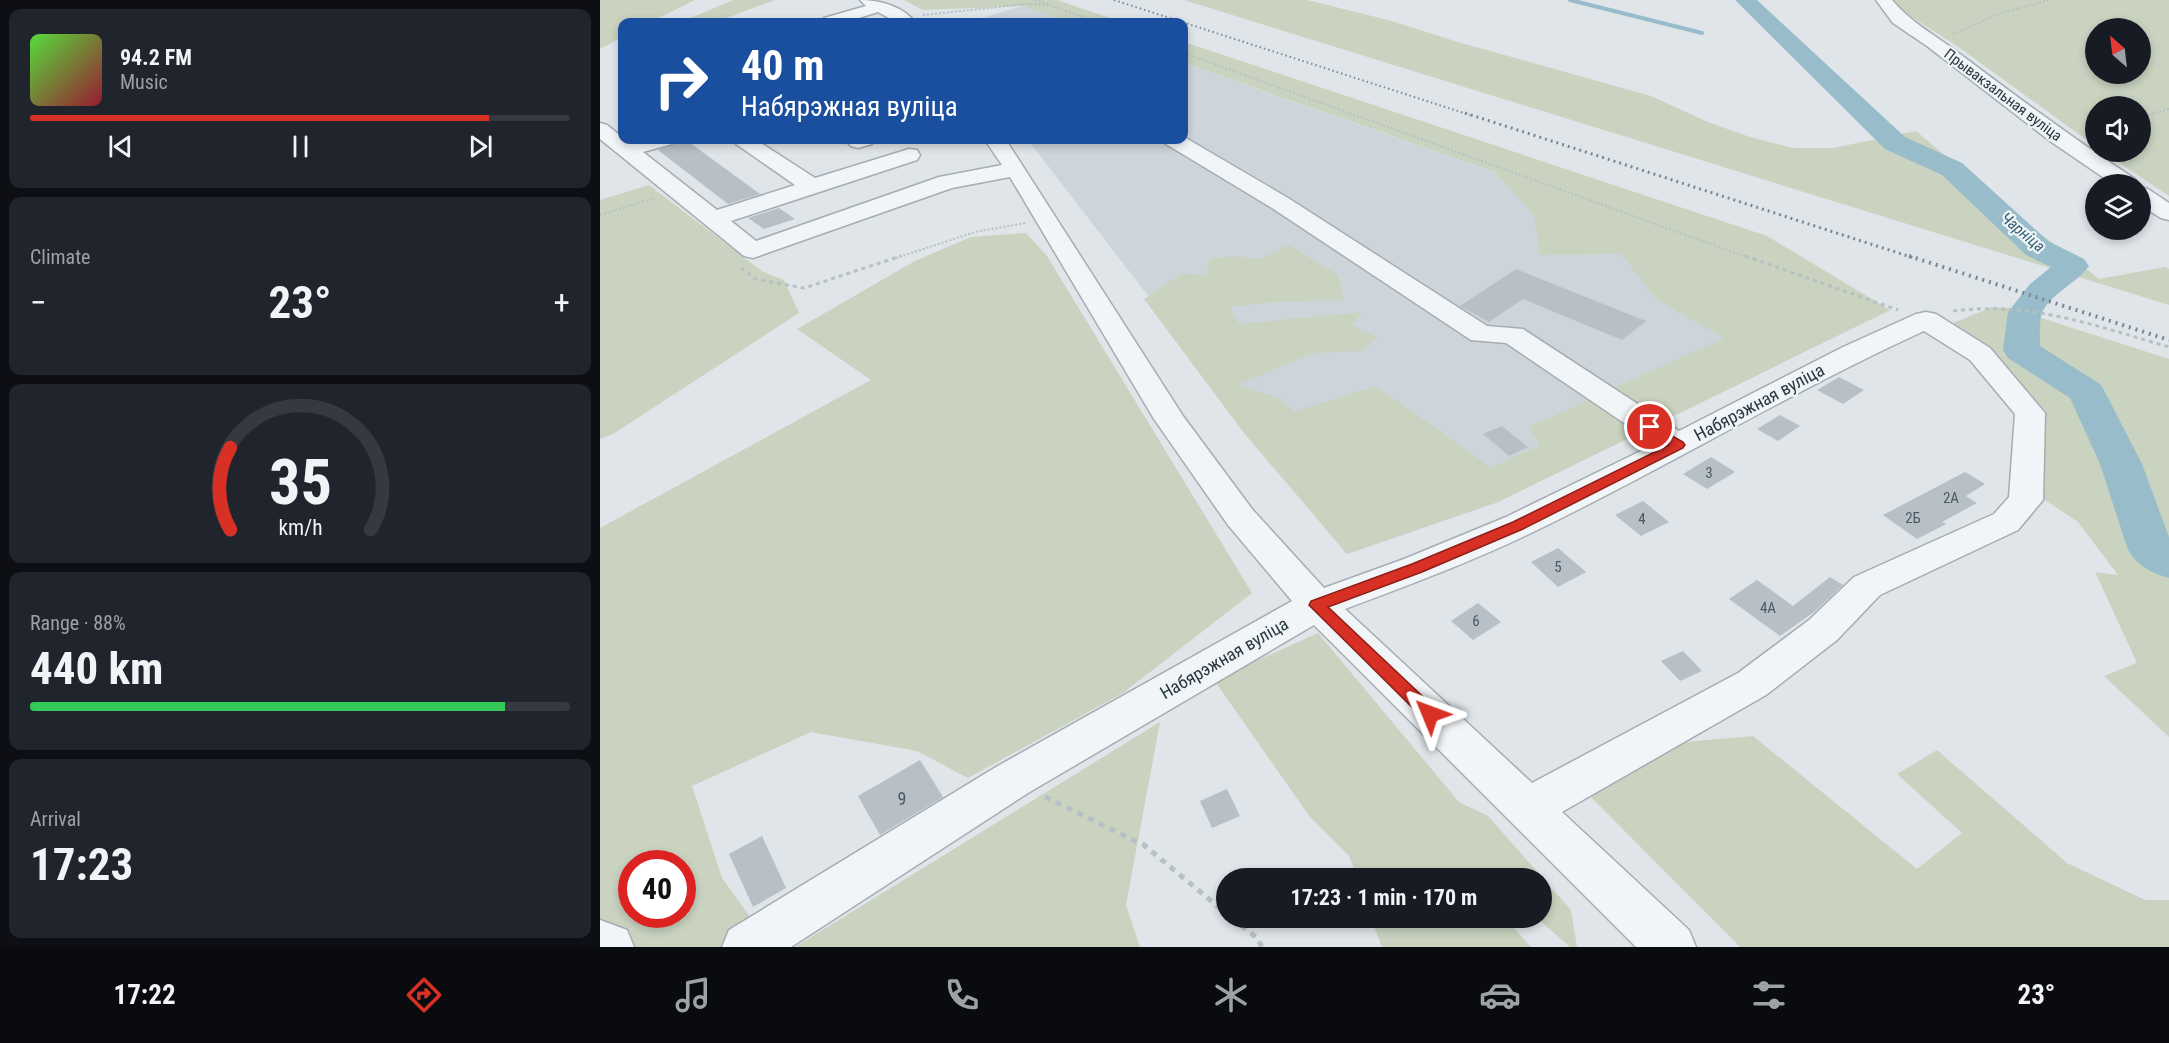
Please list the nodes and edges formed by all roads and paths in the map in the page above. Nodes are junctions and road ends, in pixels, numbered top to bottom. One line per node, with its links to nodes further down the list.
1 (1035, 0): 5 (path)
2 (1884, 0): 10 (street, Прывакзальная вуліца)
3 (2049, 0): 10 (path)
4 (875, 3): 6 (street); 7 (street)
5 (1050, 5): 8 (path); 9 (path)
6 (839, 18)
7 (901, 18)
8 (919, 18)
9 (1086, 18)
10 (1933, 42): 25 (street, Прывакзальная вуліца)
11 (1188, 54): 34 (path)
12 (2169, 109): 13 (path)
13 (2151, 114)
14 (618, 124): 15 (street)
15 (600, 129): 16 (street)
16 (618, 143)
17 (619, 144): 23 (street)
18 (650, 144): 23 (street)
19 (749, 144): 26 (street)
20 (999, 144): 24 (street)
21 (1180, 144): 36 (street)
22 (882, 145): 27 (street); 32 (street)
23 (627, 150): 32 (street)
24 (1016, 169): 27 (street); 37 (street)
25 (2112, 174)
26 (806, 182)
27 (947, 182): 32 (street)
28 (654, 198): 31 (path)
29 (2151, 201): 30 (street)
30 (2169, 213)
31 (600, 215)
32 (714, 219)
33 (2041, 312): 34 (path); 35 (path)
34 (1926, 320): 36 (street, Набярэжная вуліца); 39 (street)
35 (2169, 347)
36 (1678, 445): 37 (street, Набярэжная вуліца)
37 (1317, 605): 38 (street, Набярэжная вуліца); 39 (street)
38 (1012, 780): 40 (path); 42 (street, Набярэжная вуліца)
39 (1528, 808): 43 (street)
40 (1216, 905)
41 (1244, 928): 46 (path)
42 (763, 936)
43 (1652, 939)
44 (600, 944): 45 (street)
45 (609, 947)
46 (1262, 947)

